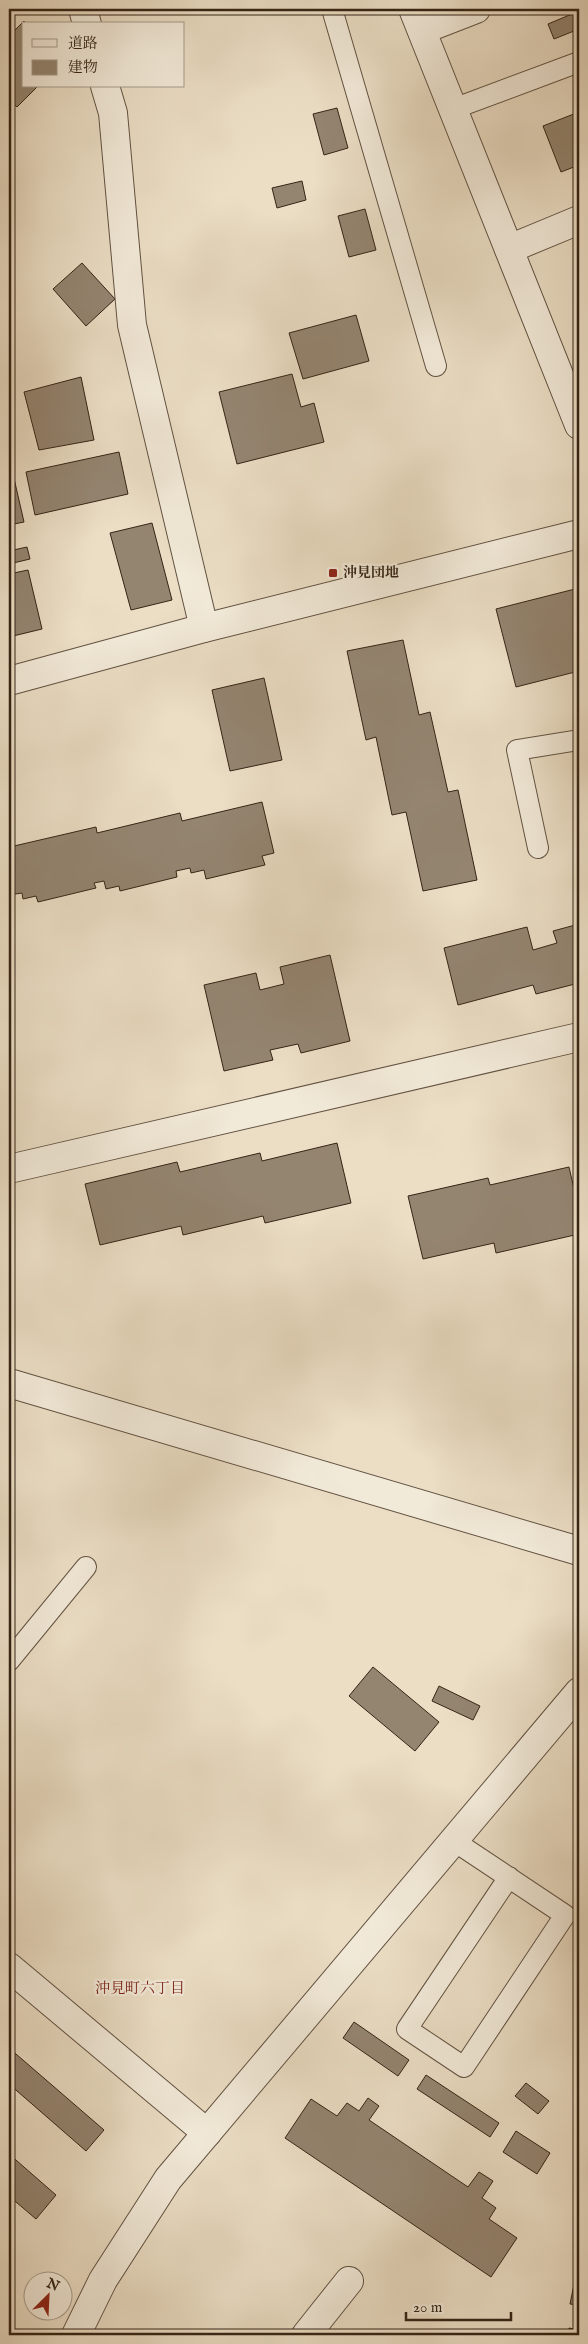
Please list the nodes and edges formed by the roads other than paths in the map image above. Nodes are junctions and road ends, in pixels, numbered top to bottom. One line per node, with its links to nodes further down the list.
1 (83, 9): 5 (street)
2 (332, 9): 11 (lane)
3 (476, 9): 4 (street)
4 (418, 19): 8 (street)
5 (86, 22)
6 (579, 62): 8 (lane)
7 (106, 88): 14 (street)
8 (453, 109): 10 (street)
9 (579, 220): 10 (street)
10 (509, 249): 12 (street)
11 (436, 366)
12 (579, 425)
13 (579, 534): 14 (street)
14 (204, 628): 15 (street)
15 (9, 680)
16 (579, 740): 17 (lane)
17 (538, 848)
18 (579, 1037): 19 (street)
19 (9, 1169)
20 (9, 1382): 21 (street)
21 (579, 1551)
22 (86, 1567): 23 (lane)
23 (9, 1661)
24 (579, 1692): 25 (street)
25 (454, 1840): 26 (lane); 28 (street)
26 (509, 1877): 26 (lane)
27 (9, 1967): 28 (street)
28 (207, 2133): 30 (street)
29 (349, 2281): 31 (street)
30 (76, 2335)
31 (306, 2335)

